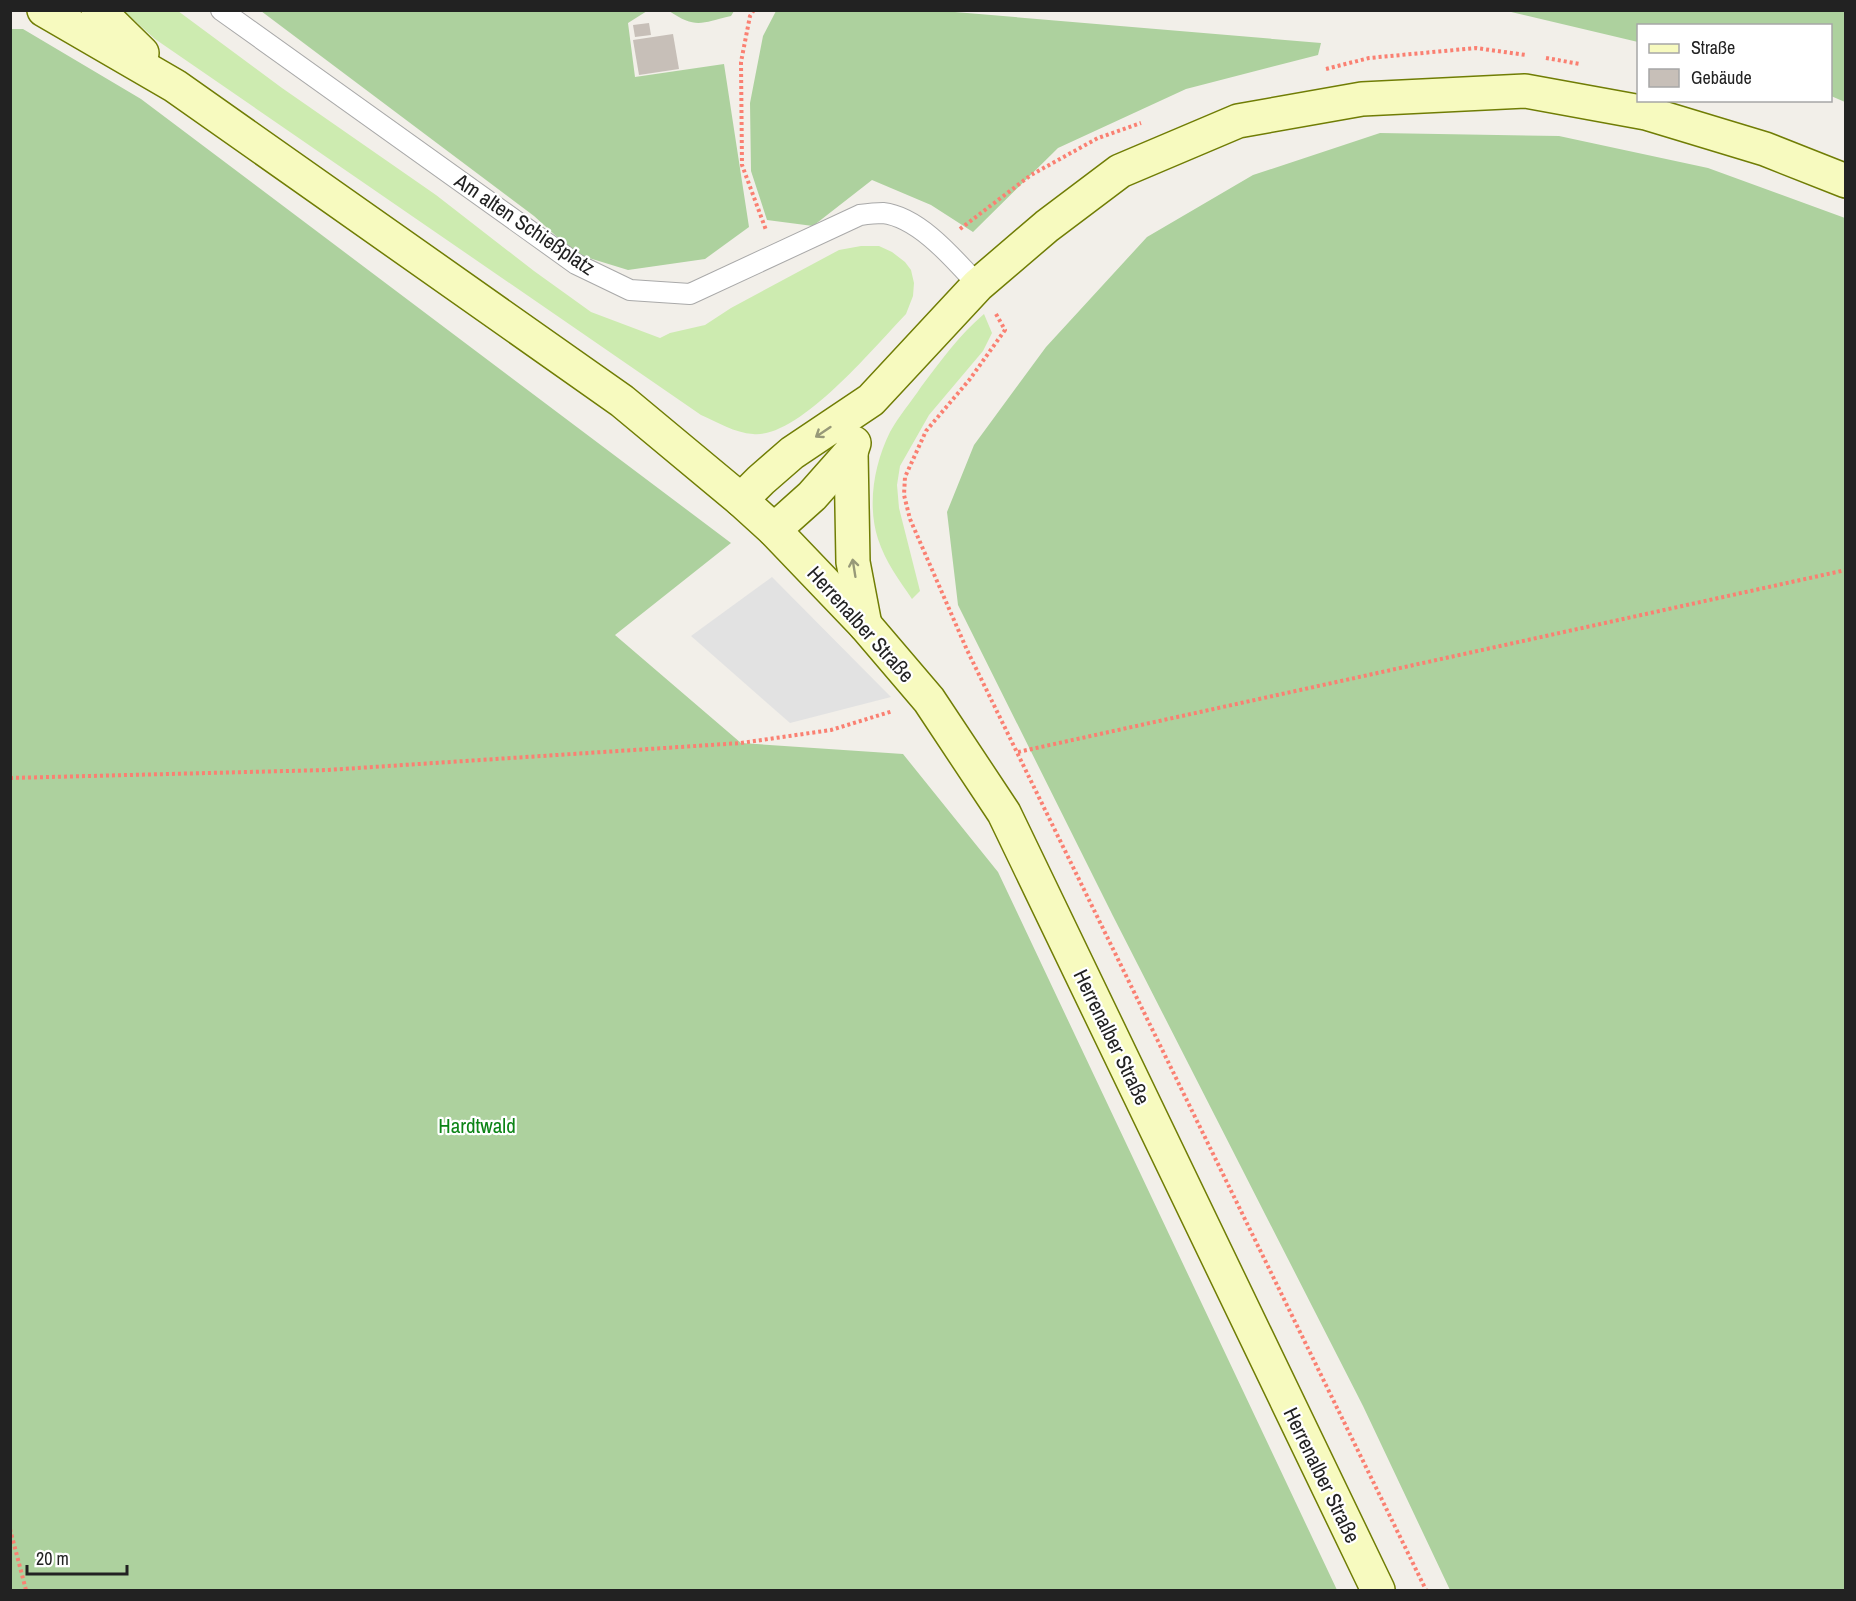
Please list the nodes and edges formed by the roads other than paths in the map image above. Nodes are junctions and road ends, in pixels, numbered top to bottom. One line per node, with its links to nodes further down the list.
1 (44, 10): 4 (main road)
2 (98, 10): 4 (main road)
3 (221, 10): 6 (lane, Am alten Schießplatz)
4 (175, 86): 9 (main road, Herrenalber Straße)
5 (1845, 181): 6 (main road)
6 (978, 285): 7 (main road)
7 (871, 400): 8 (main road); 9 (main road, one-way to 9)
8 (851, 452): 10 (main road); 11 (main road, one-way to 8)
9 (741, 500): 10 (main road, Herrenalber Straße)
10 (774, 530): 11 (main road, Herrenalber Straße)
11 (865, 625): 12 (main road, Herrenalber Straße)
12 (1378, 1590)

